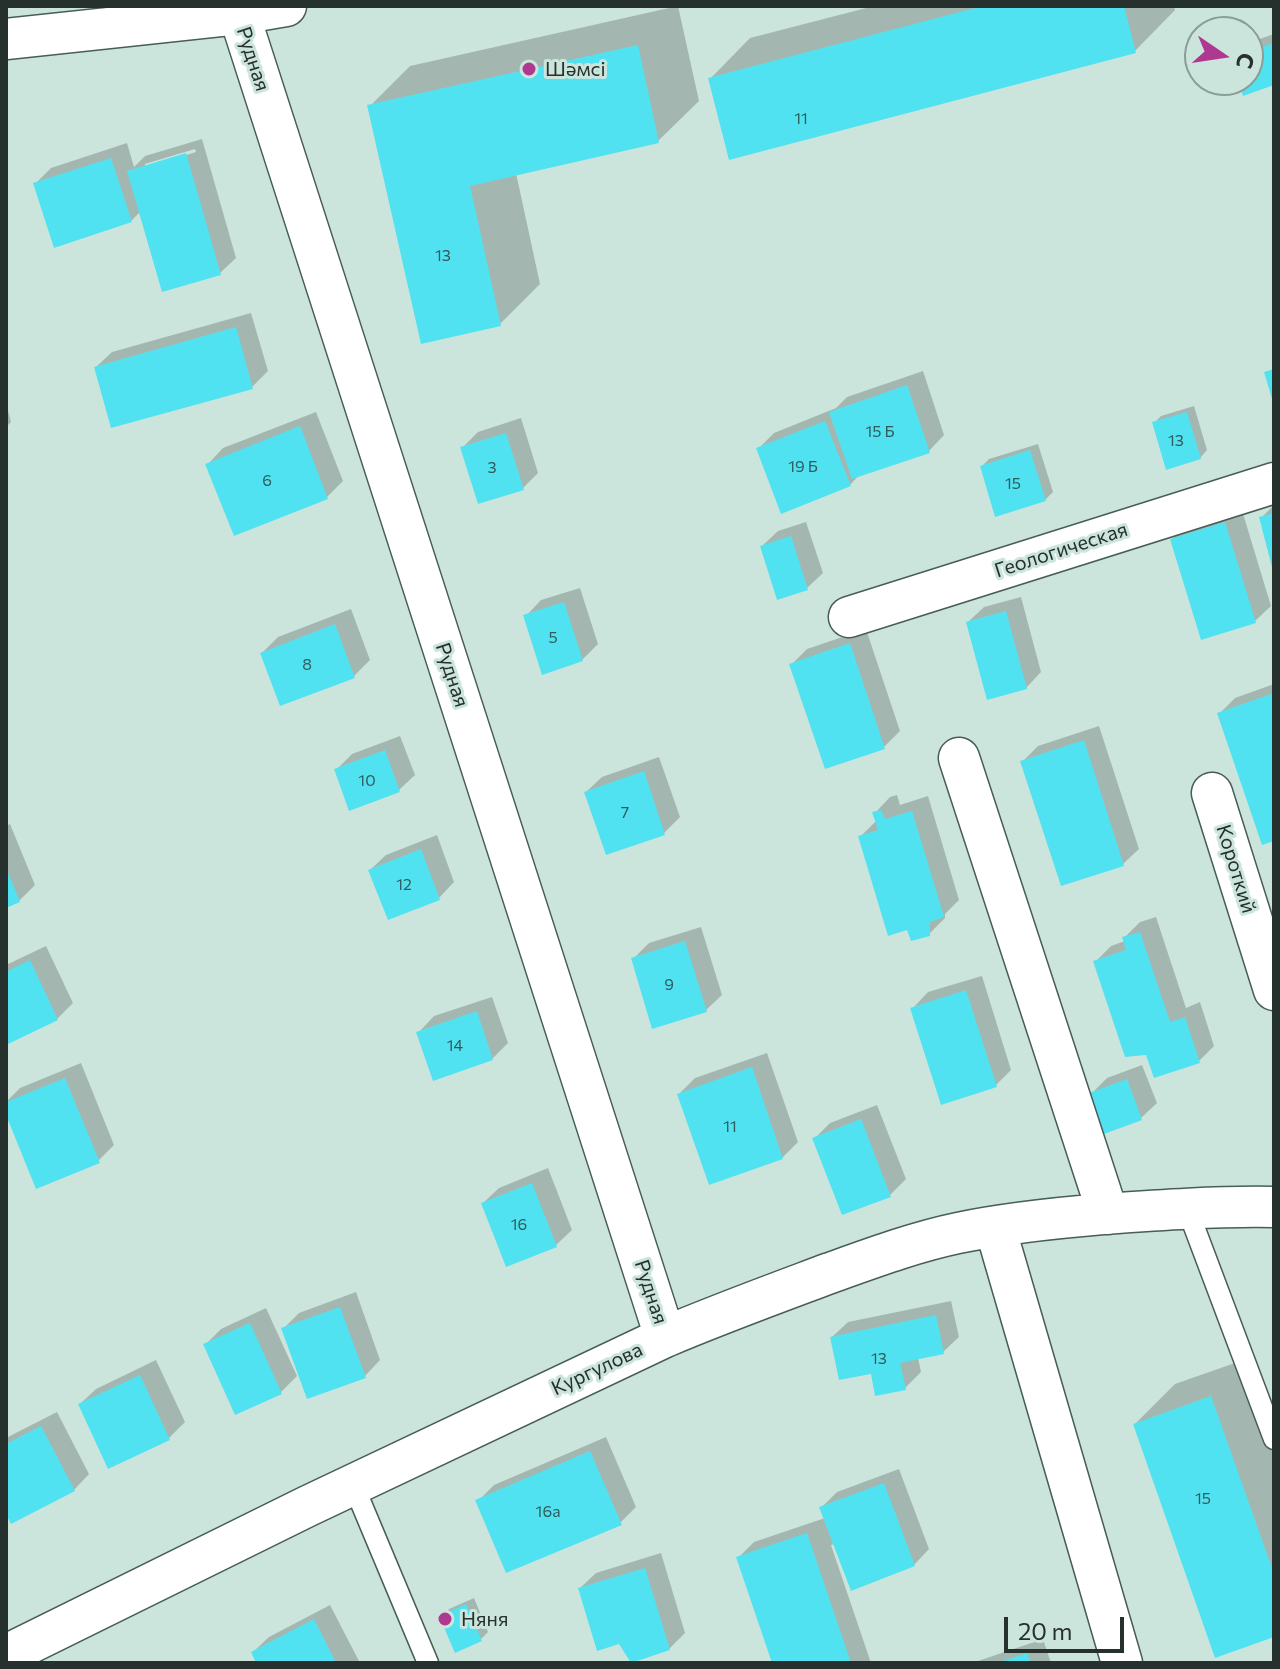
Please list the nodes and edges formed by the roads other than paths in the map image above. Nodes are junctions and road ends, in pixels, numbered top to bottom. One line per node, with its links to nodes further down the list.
1 (286, 6): 2 (street)
2 (239, 14): 3 (street); 13 (street, Рудная)
3 (6, 39)
4 (1274, 483): 5 (street, Геологическая)
5 (849, 617)
6 (959, 758): 11 (street)
7 (1212, 793): 8 (street, Короткий)
8 (1274, 990)
9 (1274, 1207): 10 (street, Кургулова)
10 (1187, 1208): 11 (street, Кургулова); 14 (lane)
11 (1108, 1214): 12 (street, Кургулова)
12 (995, 1227): 13 (street, Кургулова); 18 (street)
13 (665, 1337): 15 (street, Кургулова)
14 (1274, 1439)
15 (353, 1484): 16 (street, Кургулова); 17 (lane)
16 (6, 1655)
17 (428, 1663)
18 (1122, 1663)

